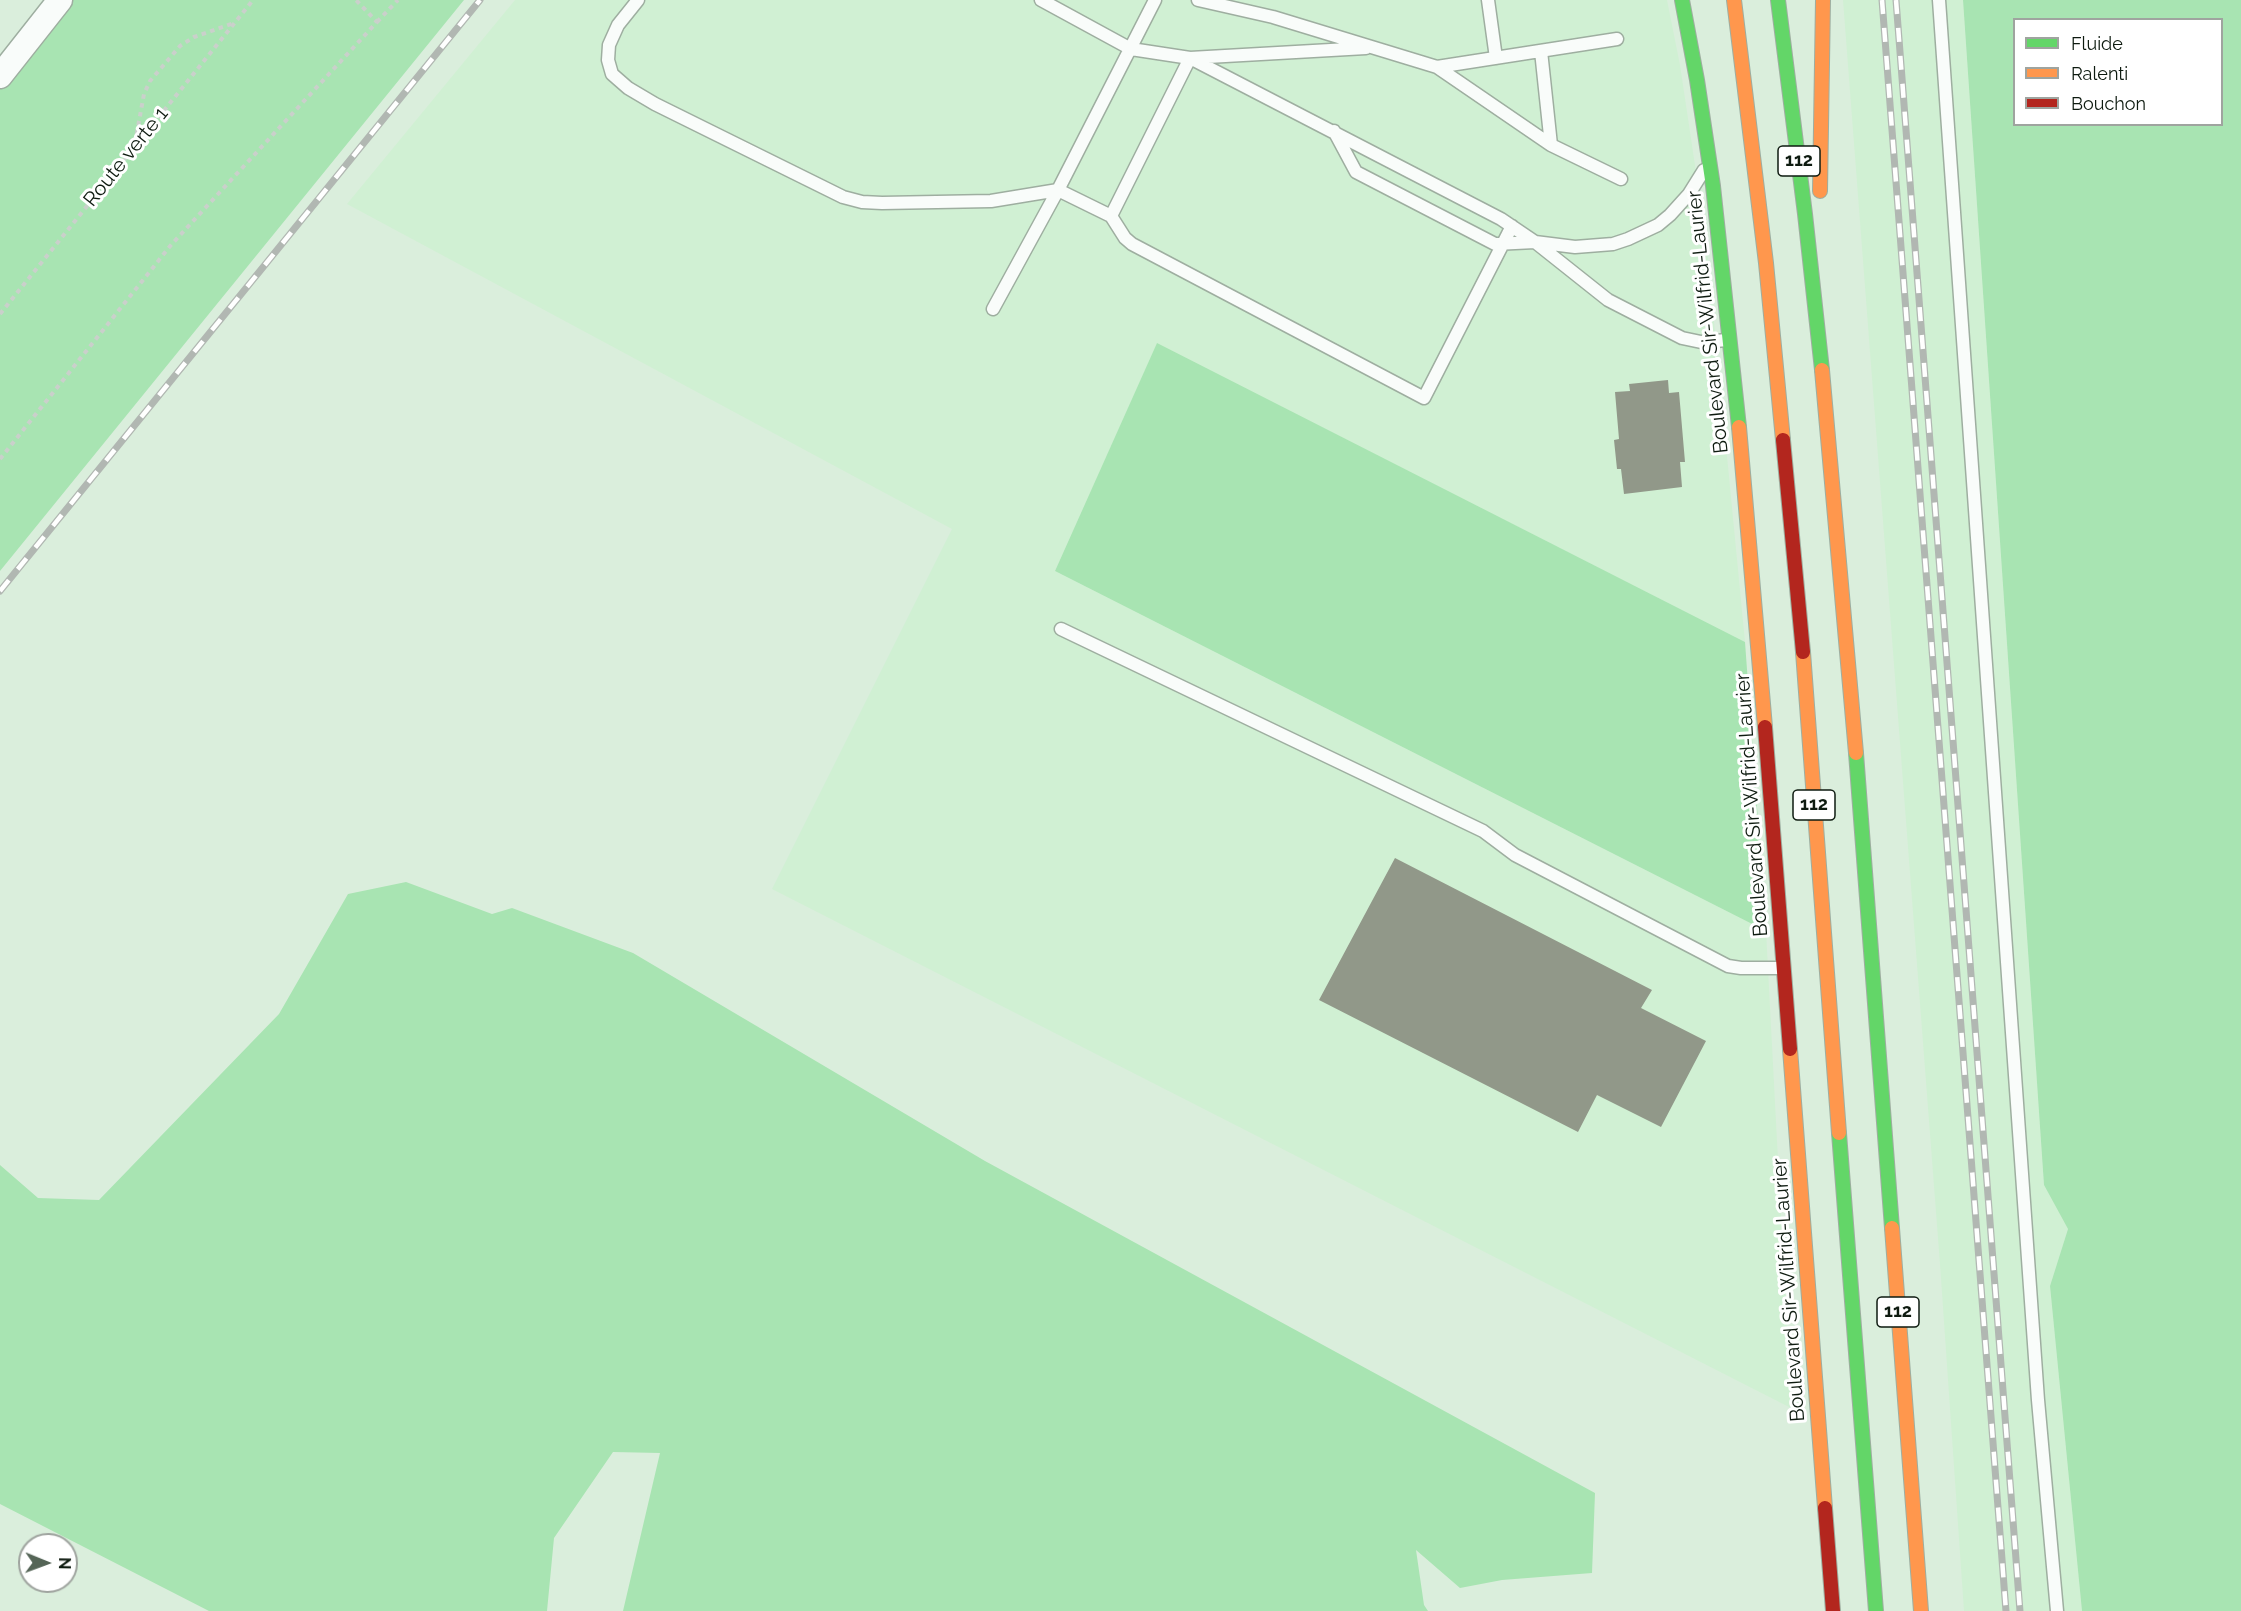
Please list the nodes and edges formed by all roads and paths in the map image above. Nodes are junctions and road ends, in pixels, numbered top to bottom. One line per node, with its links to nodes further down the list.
1 (60, 0): 24 (street)
2 (253, 0): 16 (path, Route verte 1)
3 (356, 0): 15 (path)
4 (398, 0): 15 (path)
5 (638, 0): 30 (lane)
6 (1041, 0): 19 (lane)
7 (1155, 0): 19 (lane)
8 (1198, 0): 18 (lane)
9 (1488, 0): 22 (lane)
10 (1682, 0): 28 (main road, Boulevard Sir-Wilfrid-Laurier)
11 (1734, 0): 43 (main road, 112)
12 (1778, 0): 37 (main road, 112)
13 (1823, 0): 37 (main road)
14 (1939, 0): 45 (lane)
15 (377, 22): 39 (path)
16 (234, 23): 27 (path, Route verte 1); 27 (path)
17 (1617, 39): 20 (lane)
18 (1374, 48): 21 (lane); 23 (lane)
19 (1131, 49): 21 (lane); 30 (lane)
20 (1541, 51): 22 (lane); 26 (lane)
21 (1190, 58): 25 (lane); 31 (lane)
22 (1496, 58): 23 (lane)
23 (1437, 67): 26 (lane)
24 (0, 76)
25 (1334, 131): 32 (lane); 33 (lane)
26 (1551, 145): 29 (lane)
27 (134, 146): 36 (path, Route verte 1)
28 (1709, 162): 34 (lane); 38 (main road, Boulevard Sir-Wilfrid-Laurier)
29 (1621, 179)
30 (1058, 190): 31 (lane); 35 (lane)
31 (1111, 216): 33 (lane)
32 (1512, 226): 33 (lane); 34 (lane)
33 (1504, 243): 34 (lane)
34 (1535, 243): 38 (lane)
35 (993, 309)
36 (0, 314)
37 (1817, 322): 44 (main road, 112)
38 (1730, 340): 41 (main road, Boulevard Sir-Wilfrid-Laurier)
39 (0, 459)
40 (1061, 629): 41 (lane)
41 (1784, 969): 42 (main road, Boulevard Sir-Wilfrid-Laurier)
42 (1833, 1611)
43 (1876, 1611)
44 (1921, 1611)
45 (2057, 1611)

